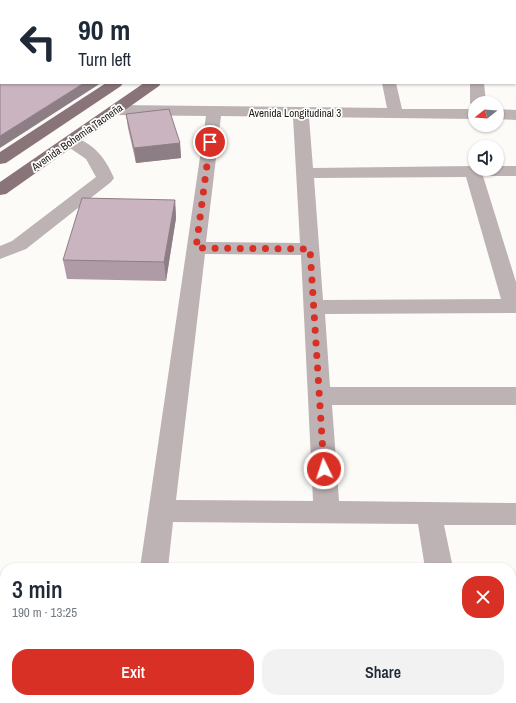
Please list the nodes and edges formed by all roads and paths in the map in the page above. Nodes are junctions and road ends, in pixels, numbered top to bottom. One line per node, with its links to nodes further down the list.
1 (114, 84): 14 (main road, Avenida Bohemia Tacneña)
2 (153, 84): 6 (main road, Avenida Bohemia Tacneña)
3 (389, 84): 9 (street)
4 (477, 84): 5 (street)
5 (478, 96)
6 (115, 110): 7 (street, Avenida Longitudinal 3); 13 (main road, Avenida Bohemia Tacneña)
7 (214, 112): 8 (street, Avenida Longitudinal 3); 21 (street)
8 (301, 113): 9 (street, Avenida Longitudinal 3); 18 (street)
9 (396, 114): 10 (street, Avenida Longitudinal 3)
10 (468, 114)
11 (504, 114): 12 (street)
12 (516, 115)
13 (70, 141): 20 (main road, Avenida Bohemia Tacneña); 23 (street)
14 (0, 159)
15 (468, 171): 18 (street)
16 (504, 171): 17 (street)
17 (516, 171)
18 (305, 173): 22 (street)
19 (475, 176): 24 (street)
20 (0, 190)
21 (196, 248): 22 (street); 28 (street)
22 (310, 249): 25 (street)
23 (0, 253)
24 (515, 306): 25 (street)
25 (314, 307): 26 (street)
26 (320, 396): 27 (street); 29 (street)
27 (516, 396)
28 (162, 511): 29 (street); 32 (street)
29 (327, 513): 30 (street)
30 (429, 514): 31 (street); 33 (street)
31 (516, 514)
32 (155, 563)
33 (438, 563)

